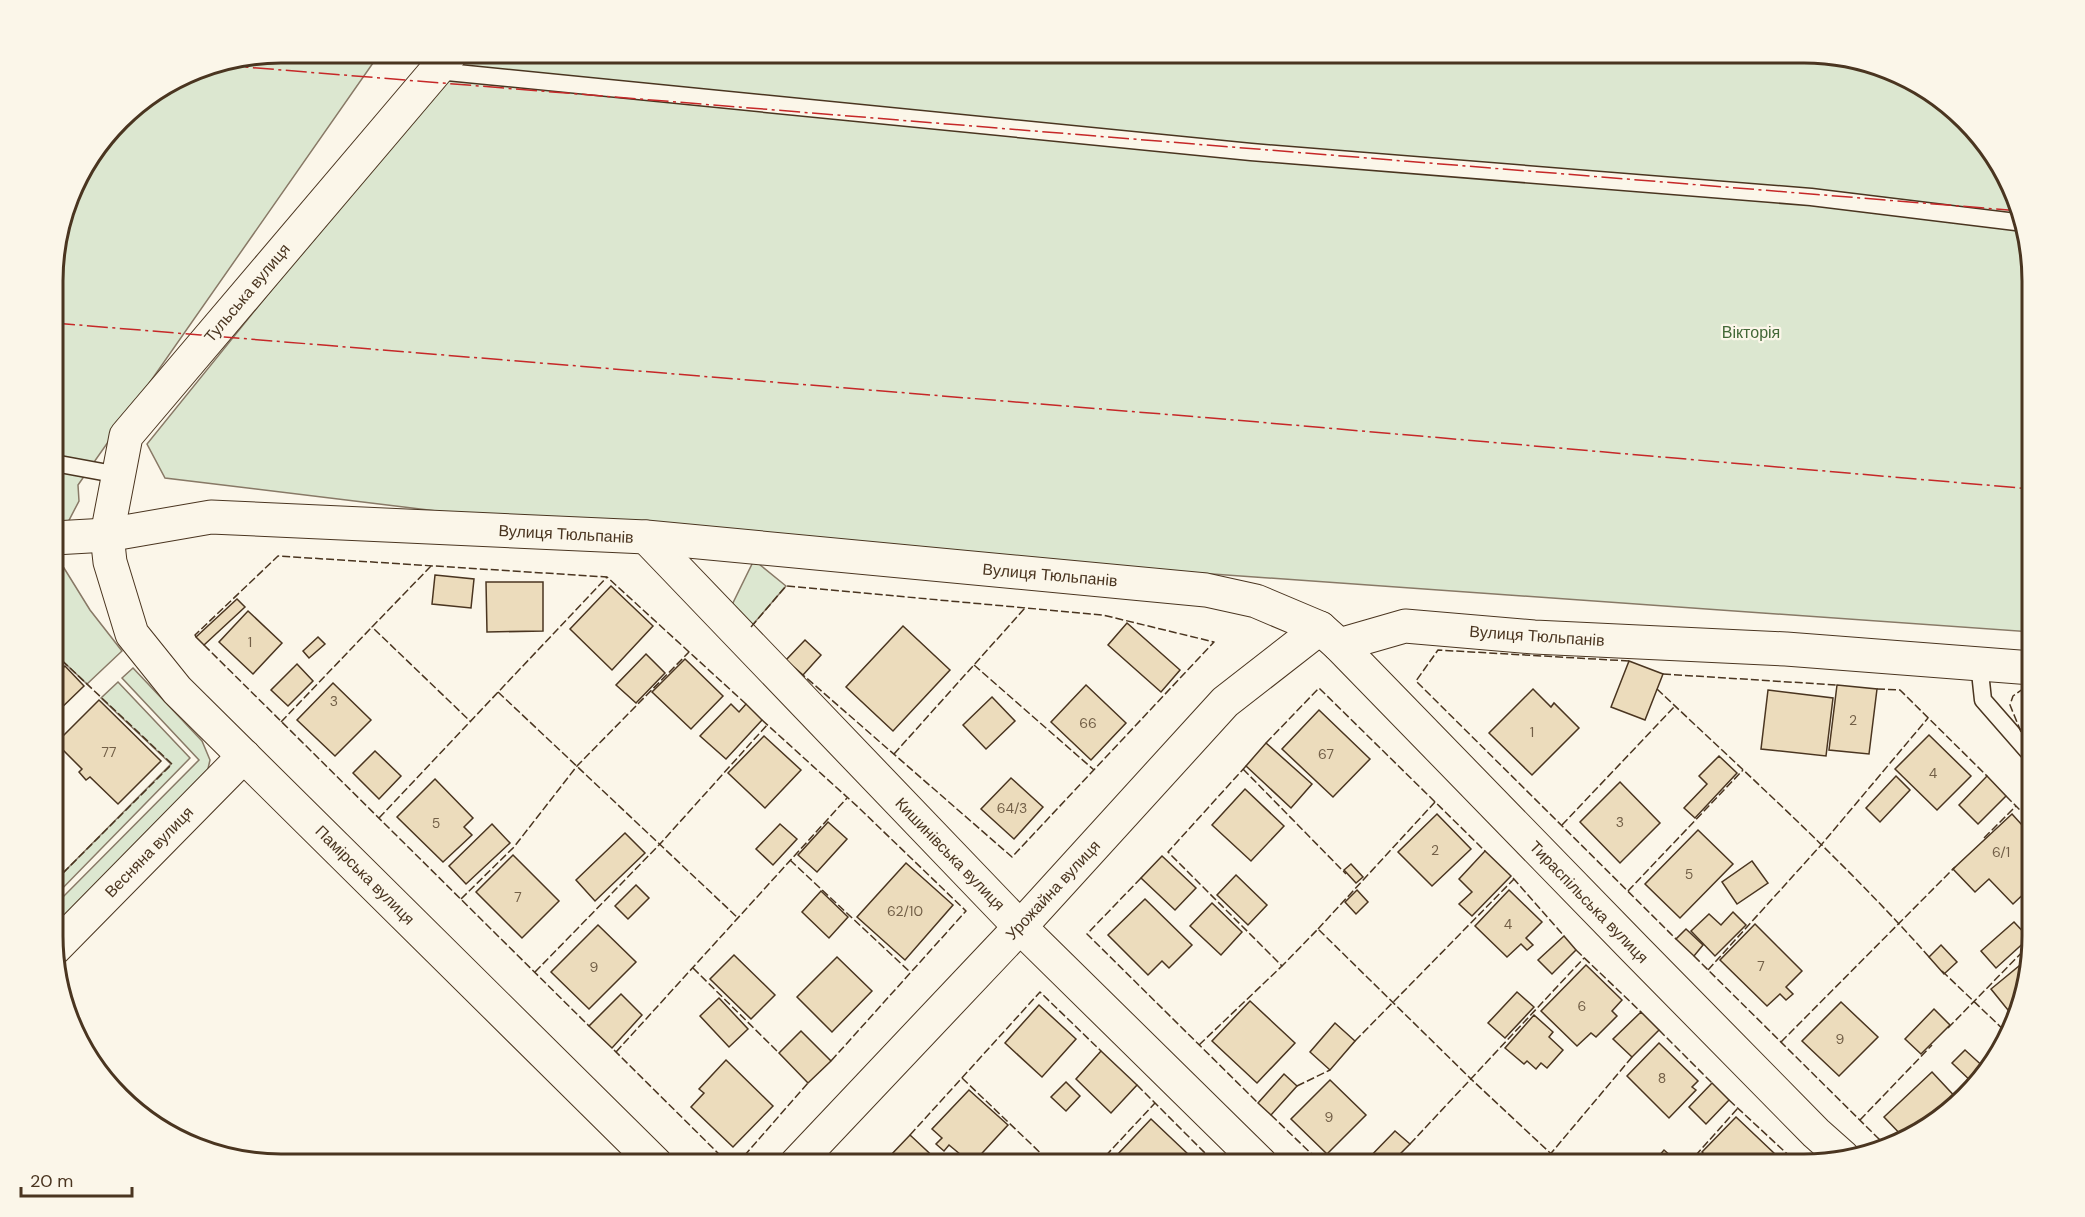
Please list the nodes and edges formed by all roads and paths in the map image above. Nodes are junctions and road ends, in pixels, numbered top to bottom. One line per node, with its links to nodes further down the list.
1 (442, 63): 5 (street, Тульська вулиця)
2 (445, 63): 3 (lane)
3 (2014, 222)
4 (63, 464): 5 (lane)
5 (119, 475): 8 (street, Тульська вулиця)
6 (646, 537): 8 (street, Вулиця Тюльпанів); 9 (street, Вулиця Тюльпанів); 14 (street, Кишинівська вулиця)
7 (63, 540): 8 (street, Вулиця Тюльпанів)
8 (109, 549): 13 (street, Памірська вулиця)
9 (1329, 636): 10 (street, Вулиця Тюльпанів); 14 (street, Урожайна вулиця); 16 (street, Тираспільська вулиця)
10 (1978, 663): 11 (street, Вулиця Тюльпанів); 12 (lane)
11 (2022, 667)
12 (2022, 745)
13 (244, 756): 15 (street, Весняна вулиця); 17 (street, Памірська вулиця)
14 (1020, 927): 18 (street, Урожайна вулиця); 19 (street, Кишинівська вулиця)
15 (63, 940)
16 (1837, 1151)
17 (646, 1154)
18 (805, 1154)
19 (1251, 1154)

